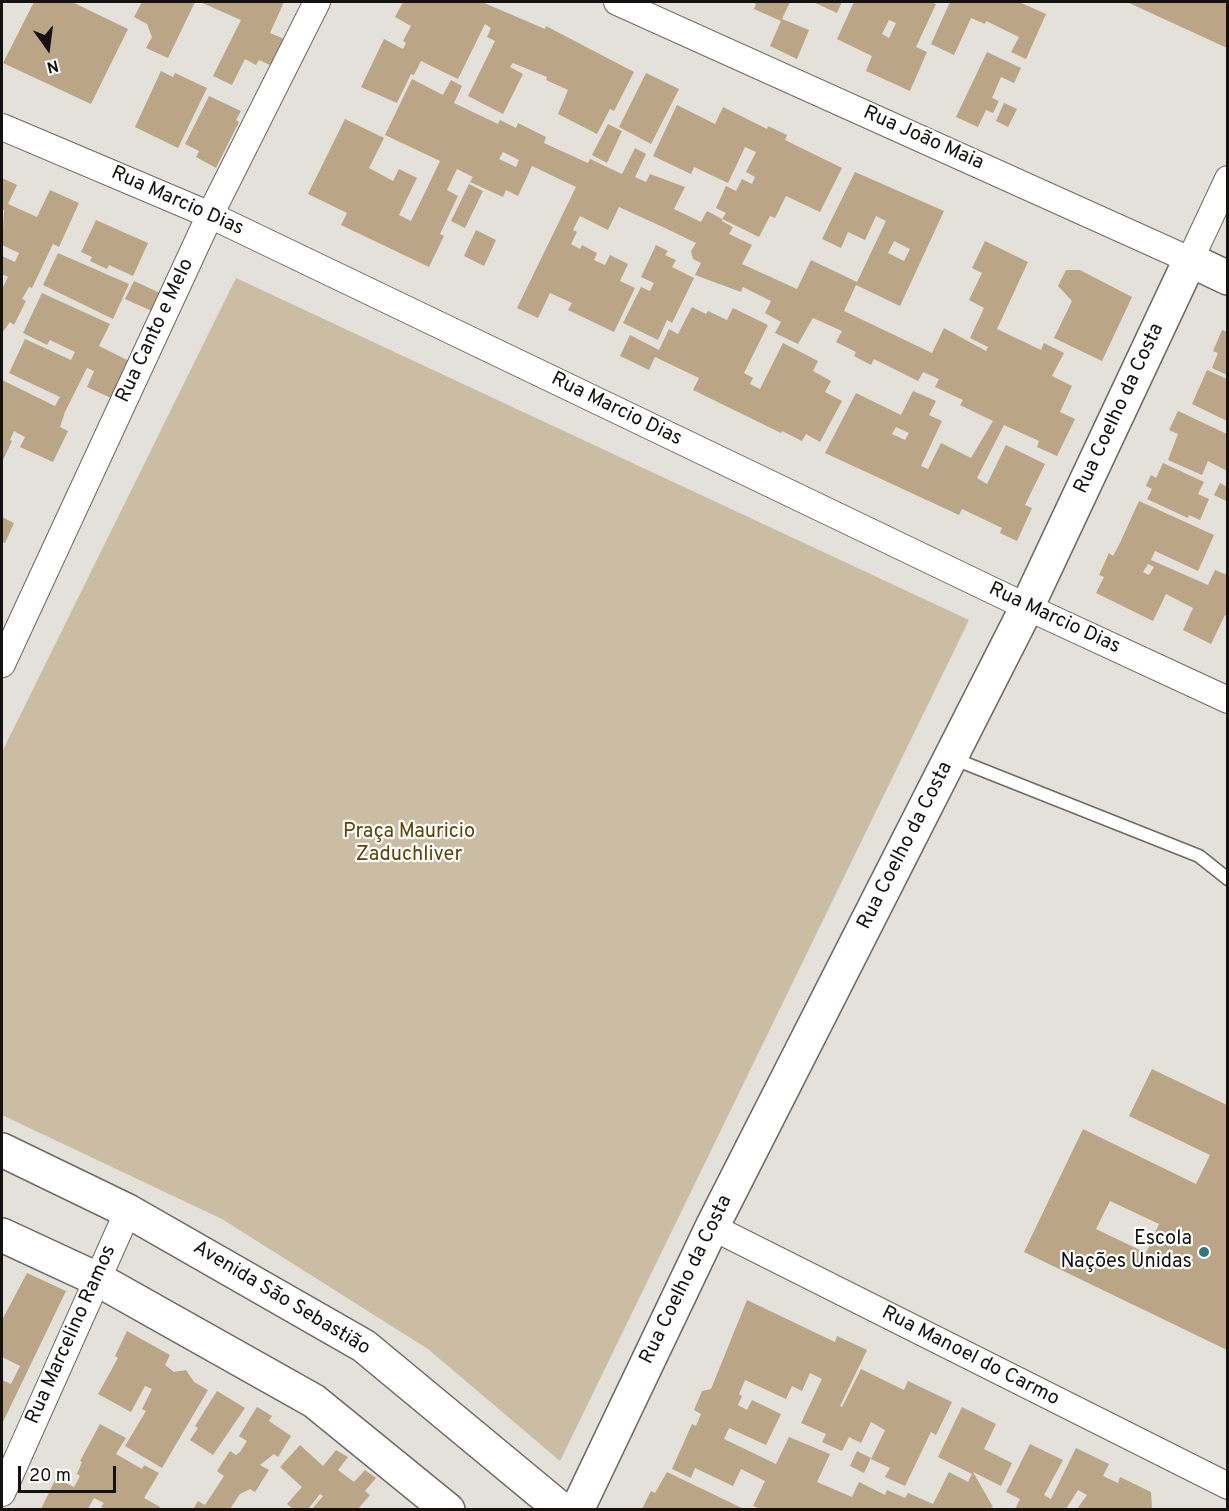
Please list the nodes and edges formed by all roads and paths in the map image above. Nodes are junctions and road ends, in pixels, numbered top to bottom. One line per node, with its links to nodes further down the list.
1 (317, 2): 5 (street, Rua Canto e Melo)
2 (617, 2): 6 (street, Rua João Maia)
3 (2, 127): 5 (street, Rua Marcio Dias)
4 (1227, 179): 6 (street, Rua Coelho da Costa)
5 (210, 215): 8 (street, Rua Marcio Dias); 9 (street, Rua Canto e Melo)
6 (1190, 260): 7 (street, Rua João Maia); 8 (street, Rua Coelho da Costa)
7 (1227, 278)
8 (1027, 607): 10 (street, Rua Marcio Dias); 11 (street, Rua Coelho da Costa)
9 (2, 664)
10 (1227, 700)
11 (950, 758): 12 (lane); 15 (street, Rua Coelho da Costa)
12 (1227, 879)
13 (2, 1150): 14 (street, Avenida São Sebastião)
14 (128, 1211): 17 (street, Rua Marcelino Ramos); 21 (street, Avenida São Sebastião)
15 (712, 1227): 18 (street, Rua Manoel do Carmo); 22 (street, Rua Coelho da Costa)
16 (2, 1235): 17 (street)
17 (97, 1279): 19 (street, Rua Marcelino Ramos); 20 (street)
18 (1227, 1486)
19 (2, 1493)
20 (448, 1509)
21 (562, 1509)
22 (577, 1509)

